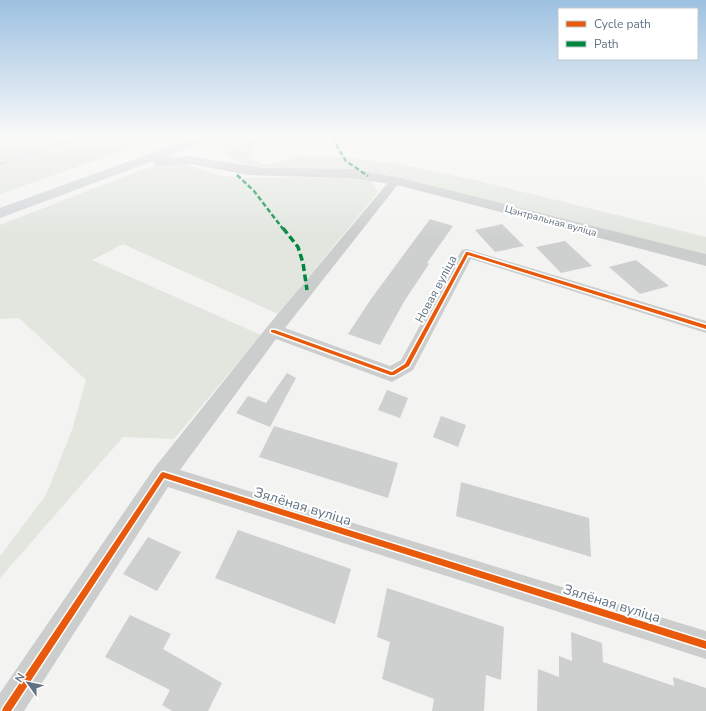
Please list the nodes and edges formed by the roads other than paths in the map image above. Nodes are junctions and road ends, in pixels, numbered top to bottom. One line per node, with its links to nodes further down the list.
1 (80, 171): 5 (highway)
2 (113, 171): 6 (highway)
3 (257, 171): 4 (street, Цэнтральная вуліца)
4 (395, 181): 7 (street, Цэнтральная вуліца); 9 (street)
5 (0, 200)
6 (0, 213)
7 (706, 260)
8 (706, 327): 9 (street, Новая вуліца)
9 (272, 331): 10 (street)
10 (163, 475): 11 (street, Зялёная вуліца); 12 (street)
11 (706, 645)
12 (6, 711)

